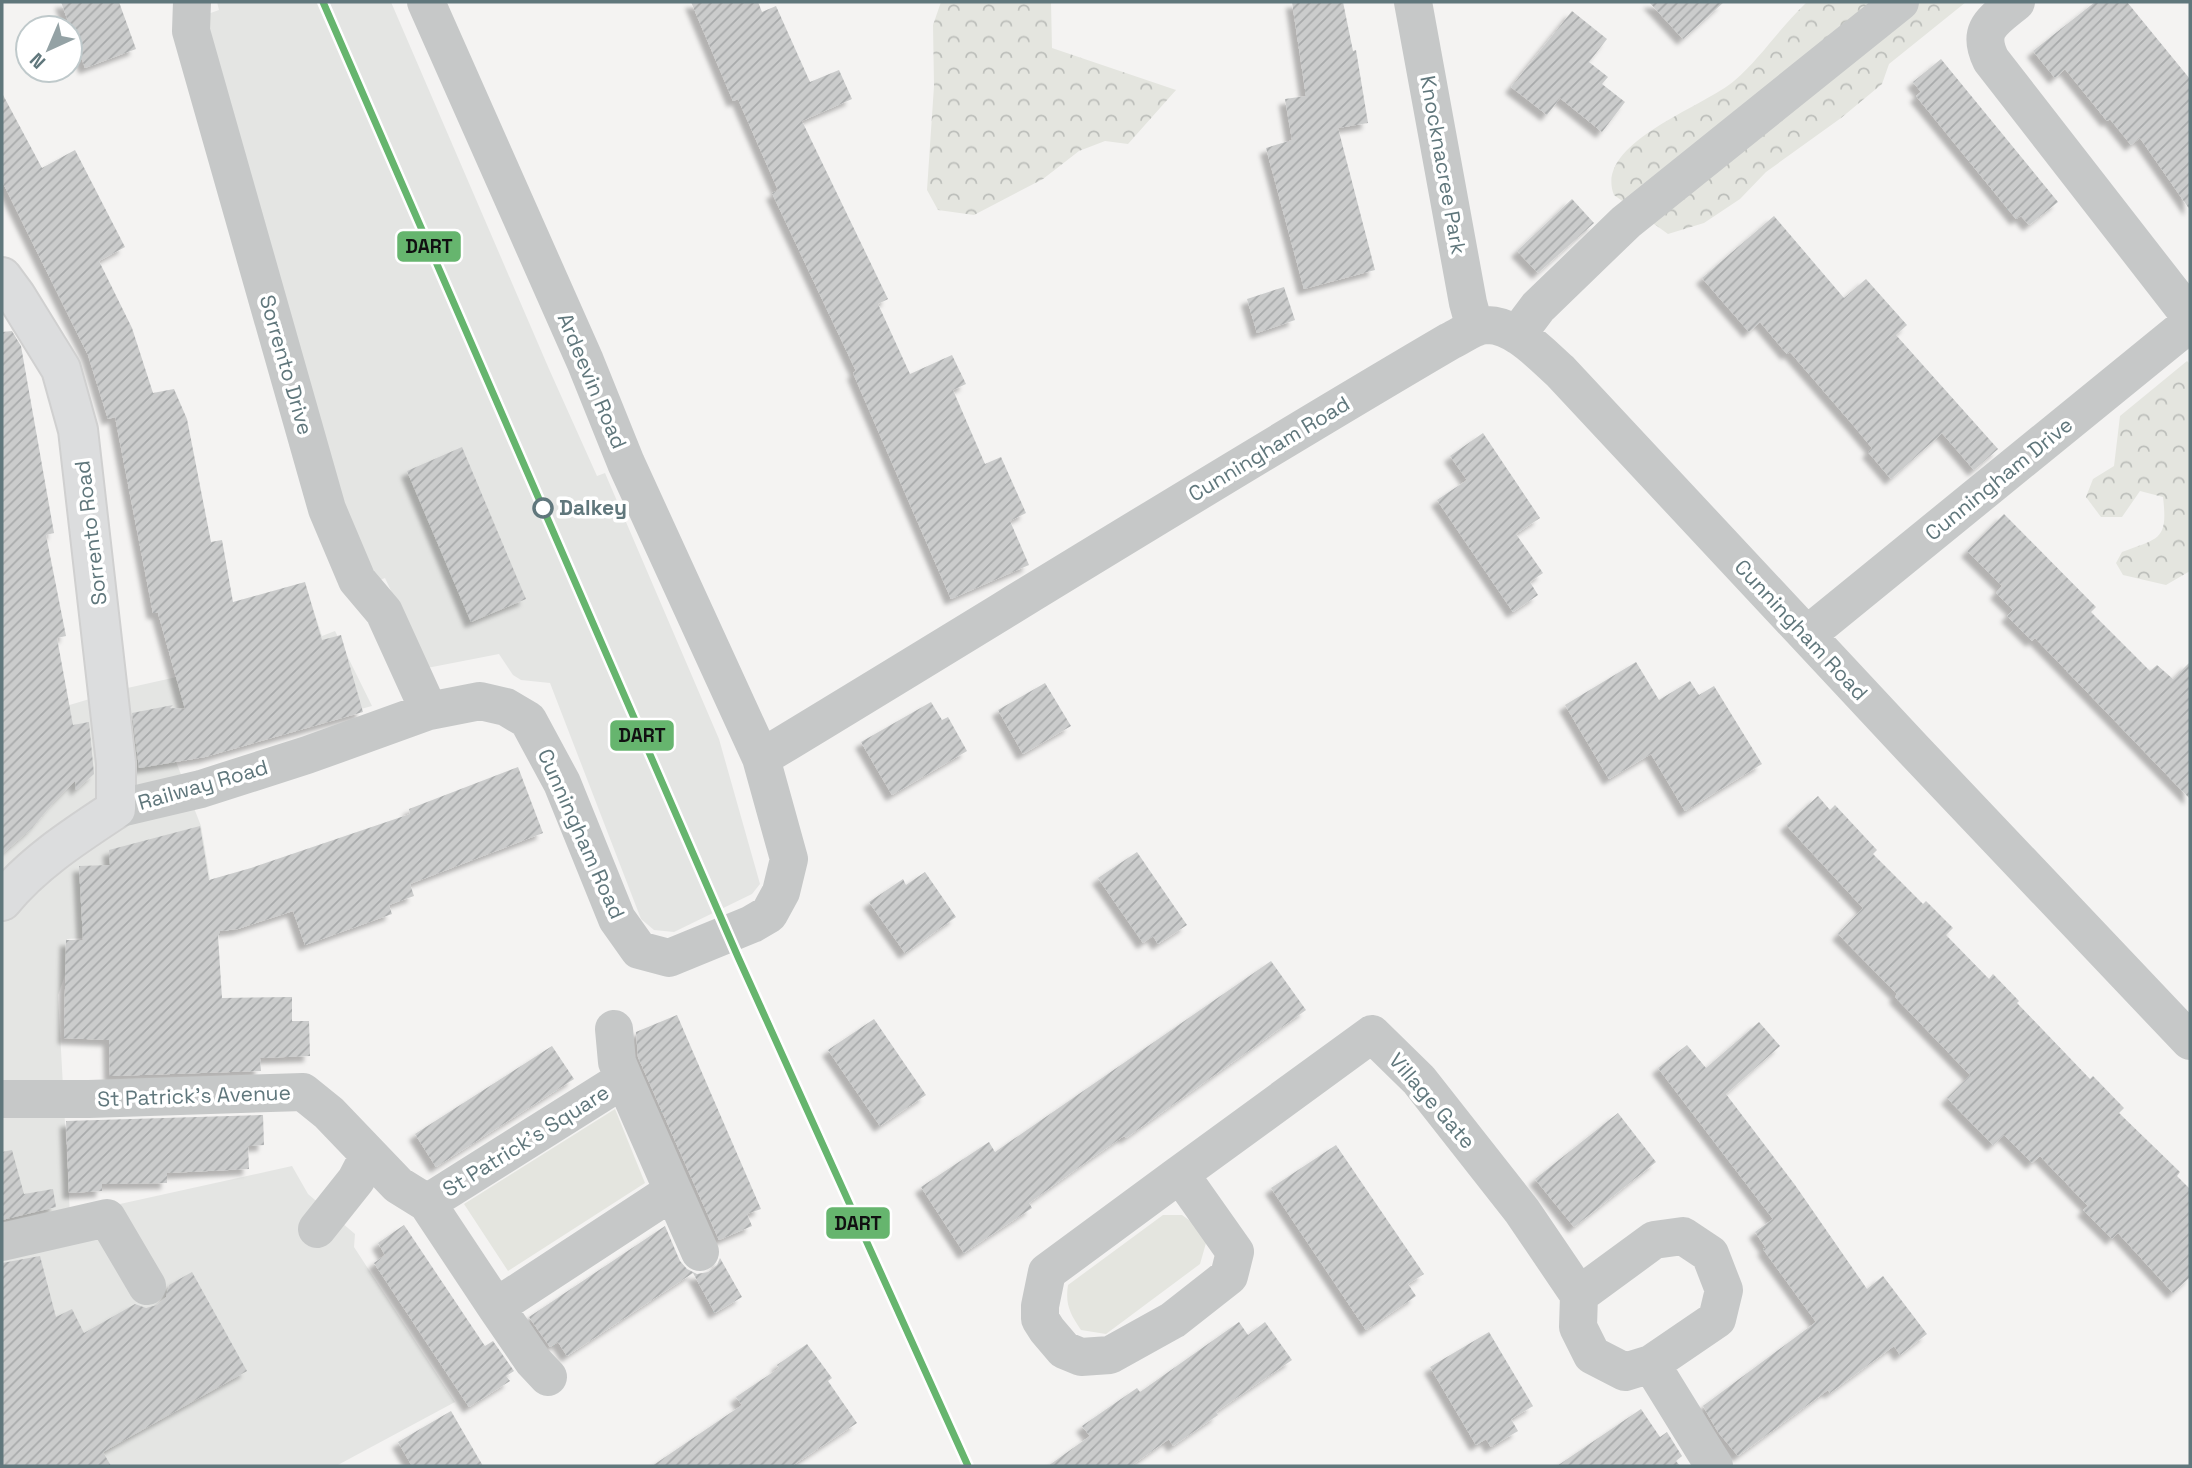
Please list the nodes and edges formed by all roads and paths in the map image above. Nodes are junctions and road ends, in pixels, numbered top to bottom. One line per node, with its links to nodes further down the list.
1 (192, 2): 12 (street, Sorrento Drive)
2 (426, 2): 13 (street, Ardeevin Road)
3 (1413, 2): 9 (street, Knocknacree Park)
4 (1900, 2): 10 (street)
5 (2015, 2): 7 (street)
6 (2, 277): 14 (main road, Sorrento Road)
7 (2190, 316)
8 (2190, 323): 11 (street, Cunningham Drive)
9 (1475, 328): 10 (street, Cunningham Road); 13 (street, Cunningham Road)
10 (1517, 335): 11 (street, Cunningham Road)
11 (1807, 635): 17 (street, Cunningham Road)
12 (429, 711): 13 (street, Cunningham Road); 14 (street, Railway Road)
13 (761, 758)
14 (116, 809): 15 (main road, Railway Road)
15 (2, 901)
16 (614, 1030): 18 (street, St Patrick's Square)
17 (2190, 1041)
18 (624, 1079): 22 (street, St Patrick's Square); 23 (street, St Patrick's Square)
19 (2, 1099): 20 (street, St Patrick's Avenue)
20 (369, 1155): 23 (street, St Patrick's Avenue); 24 (street)
21 (1180, 1174): 21 (street, Village Gate); 28 (street, Village Gate)
22 (673, 1192): 26 (street, St Patrick's Square); 29 (street)
23 (427, 1203): 29 (street, St Patrick's Square)
24 (317, 1229)
25 (2, 1242): 27 (street)
26 (700, 1252)
27 (147, 1286)
28 (1578, 1295): 30 (street); 30 (street)
29 (496, 1307): 31 (street, St Patrick's Square)
30 (1651, 1364): 32 (street)
31 (548, 1377)
32 (1714, 1466)

